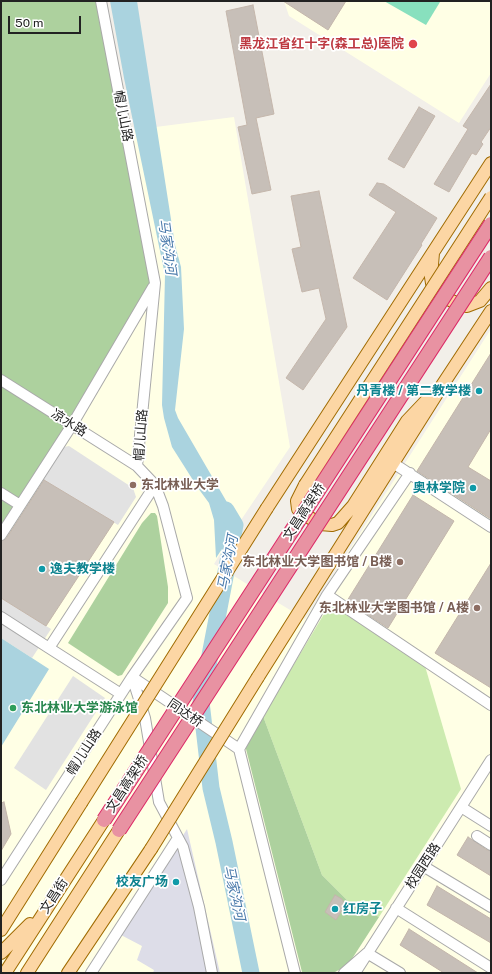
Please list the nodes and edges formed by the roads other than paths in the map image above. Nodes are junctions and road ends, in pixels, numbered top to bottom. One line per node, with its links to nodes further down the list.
1 (101, 1): 7 (street, 帽儿山路)
2 (491, 163): 5 (main road)
3 (491, 198): 11 (main road, bridge)
4 (491, 224): 30 (highway, 文昌高架桥, bridge)
5 (433, 250): 8 (main road); 41 (main road, bridge)
6 (491, 257): 32 (highway, 文昌高架桥, bridge)
7 (155, 283): 12 (street); 14 (street, 帽儿山路)
8 (489, 292)
9 (491, 311): 11 (main road)
10 (1, 380): 12 (street, 凉水路)
11 (443, 384): 13 (main road)
12 (72, 425): 14 (street, 凉水路); 18 (street)
13 (393, 463): 15 (street); 47 (main road, bridge)
14 (136, 466): 16 (street, 帽儿山路)
15 (410, 473): 19 (street); 21 (street)
16 (155, 485): 23 (street); 24 (street, 帽儿山路)
17 (1, 493): 18 (street)
18 (20, 505): 20 (street)
19 (491, 527)
20 (1, 535)
21 (327, 595): 26 (street); 27 (street)
22 (1, 617): 23 (street)
23 (49, 648): 25 (street)
24 (132, 677): 25 (street, 帽儿山路); 27 (street, 同达桥, bridge); 34 (street)
25 (121, 694): 37 (street, 帽儿山路)
26 (491, 705)
27 (239, 749): 50 (street)
28 (491, 760): 29 (street, 校园西路)
29 (461, 807): 31 (street); 36 (street, 校园西路)
30 (104, 820): 38 (main road, 文昌街)
31 (491, 826)
32 (119, 830): 46 (main road, 文昌街)
33 (477, 836): 35 (street)
34 (178, 838): 48 (street); 49 (street)
35 (491, 845)
36 (423, 866): 39 (street); 40 (street, 校园西路)
37 (1, 880)
38 (58, 889): 42 (main road); 45 (main road, 文昌街)
39 (491, 907)
40 (396, 908): 43 (street, 校园西路); 44 (street)
41 (1, 930)
42 (1, 953)
43 (368, 953): 51 (street); 52 (street, 校园西路); 53 (street)
44 (491, 968)
45 (6, 973)
46 (27, 973)
47 (68, 973)
48 (91, 973)
49 (212, 973)
50 (296, 973)
51 (344, 973)
52 (354, 973)
53 (400, 973)

